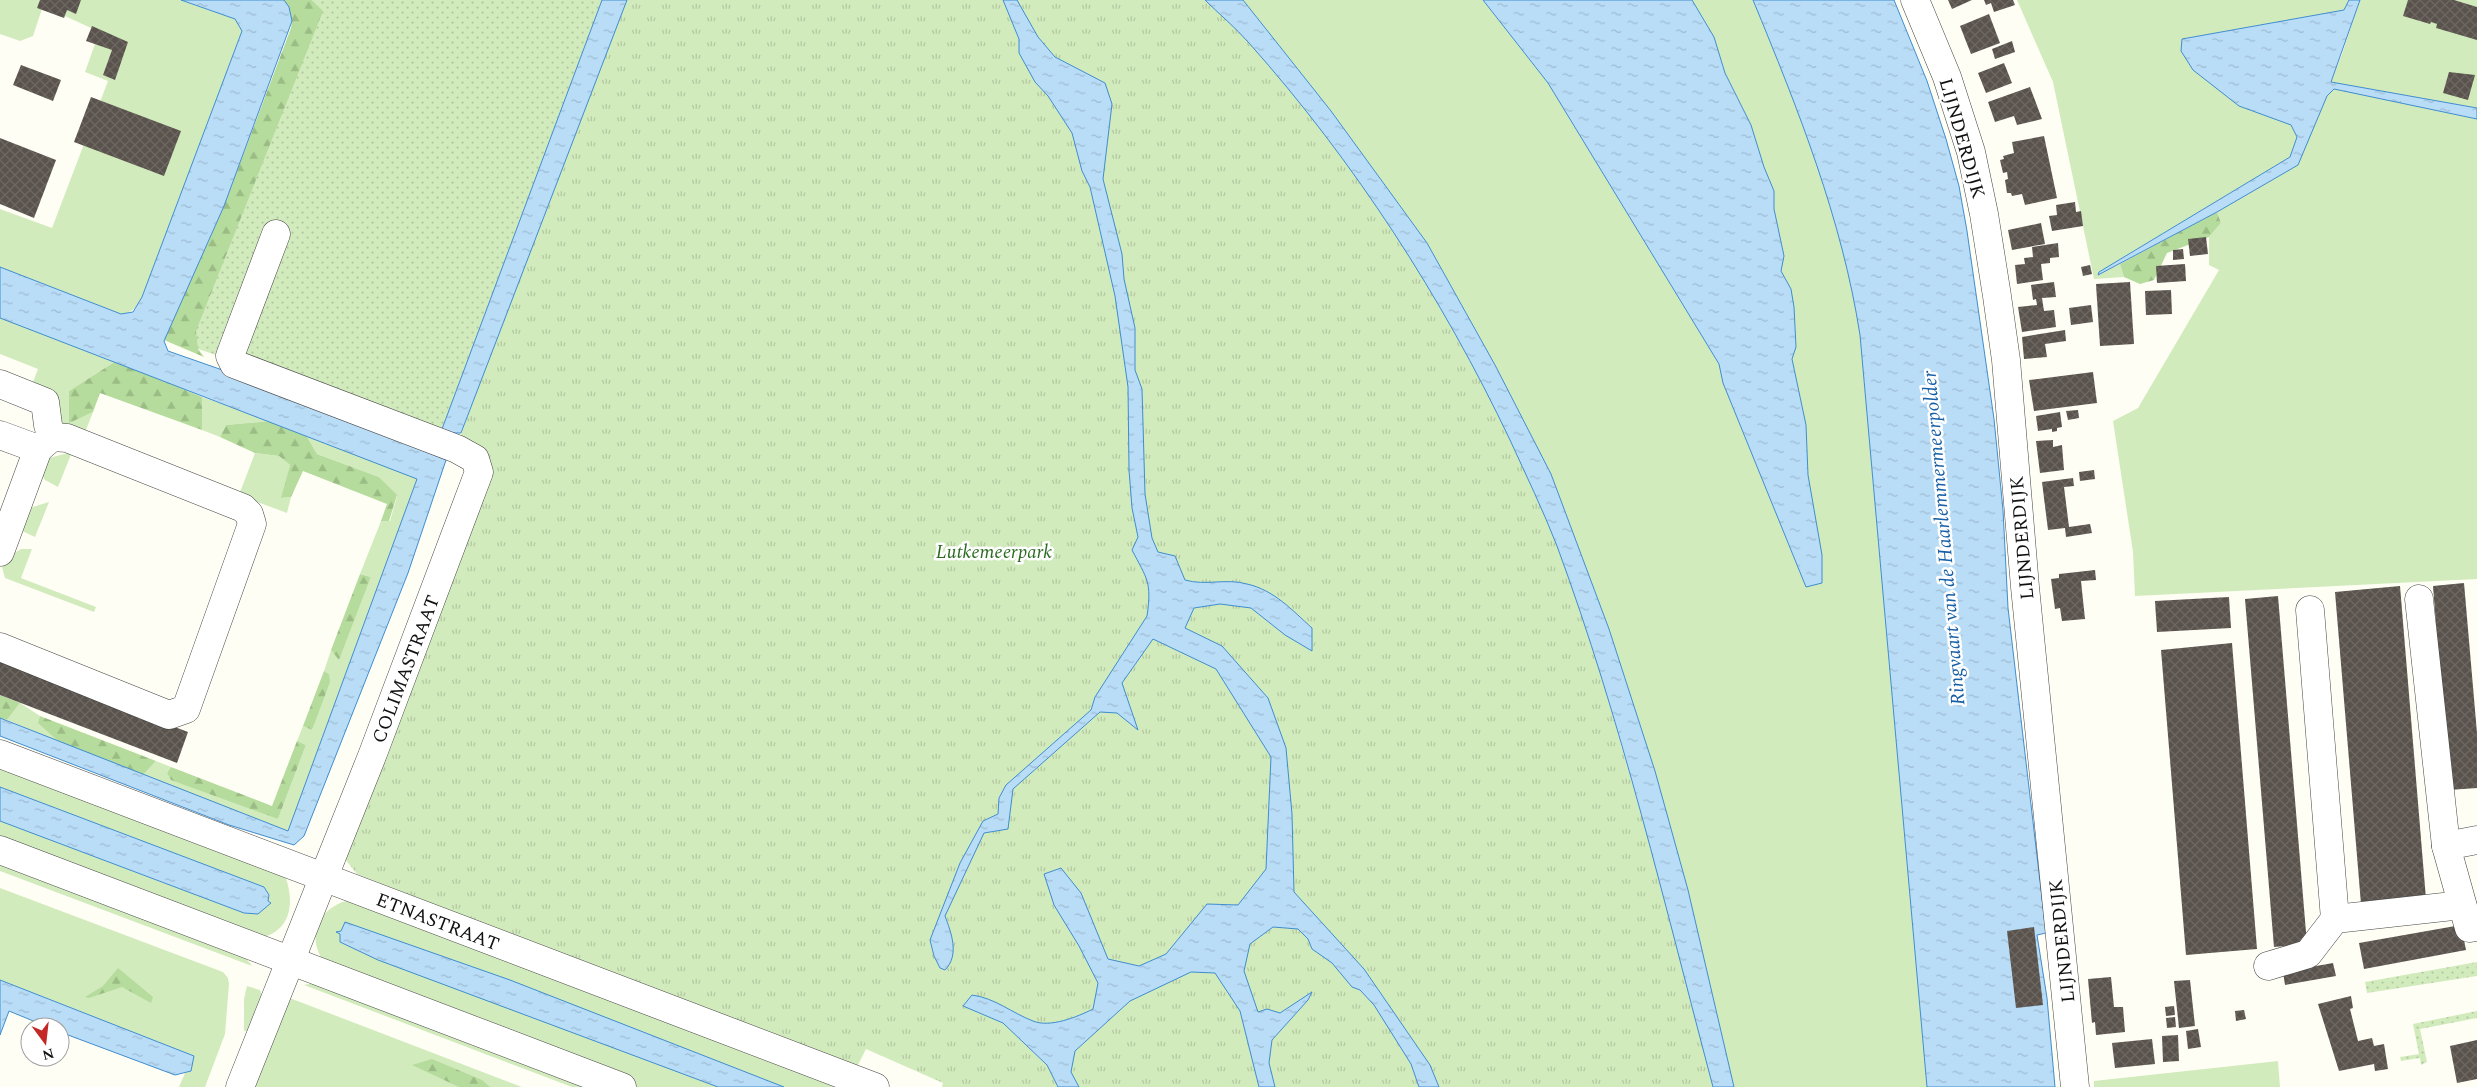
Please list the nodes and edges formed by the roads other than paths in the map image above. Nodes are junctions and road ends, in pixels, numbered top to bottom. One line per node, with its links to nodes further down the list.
1 (1916, 0): 22 (street, LIJNDERDIJK)
2 (276, 234): 14 (street, COLIMASTRAAT)
3 (0, 384): 5 (street)
4 (0, 436): 5 (street)
5 (45, 443): 6 (street); 9 (street)
6 (0, 552)
7 (2419, 599): 12 (street)
8 (2310, 610): 16 (street)
9 (0, 647)
10 (0, 754): 14 (street, ETNASTRAAT)
11 (2477, 840): 12 (street)
12 (2446, 846): 15 (street)
13 (0, 850): 17 (street)
14 (324, 878): 17 (street, COLIMASTRAAT); 21 (street, ETNASTRAAT)
15 (2470, 916): 16 (street)
16 (2335, 919): 18 (street)
17 (289, 959): 19 (street, COLIMASTRAAT); 20 (street)
18 (2268, 966)
19 (240, 1087)
20 (622, 1087)
21 (875, 1087)
22 (2075, 1087)

